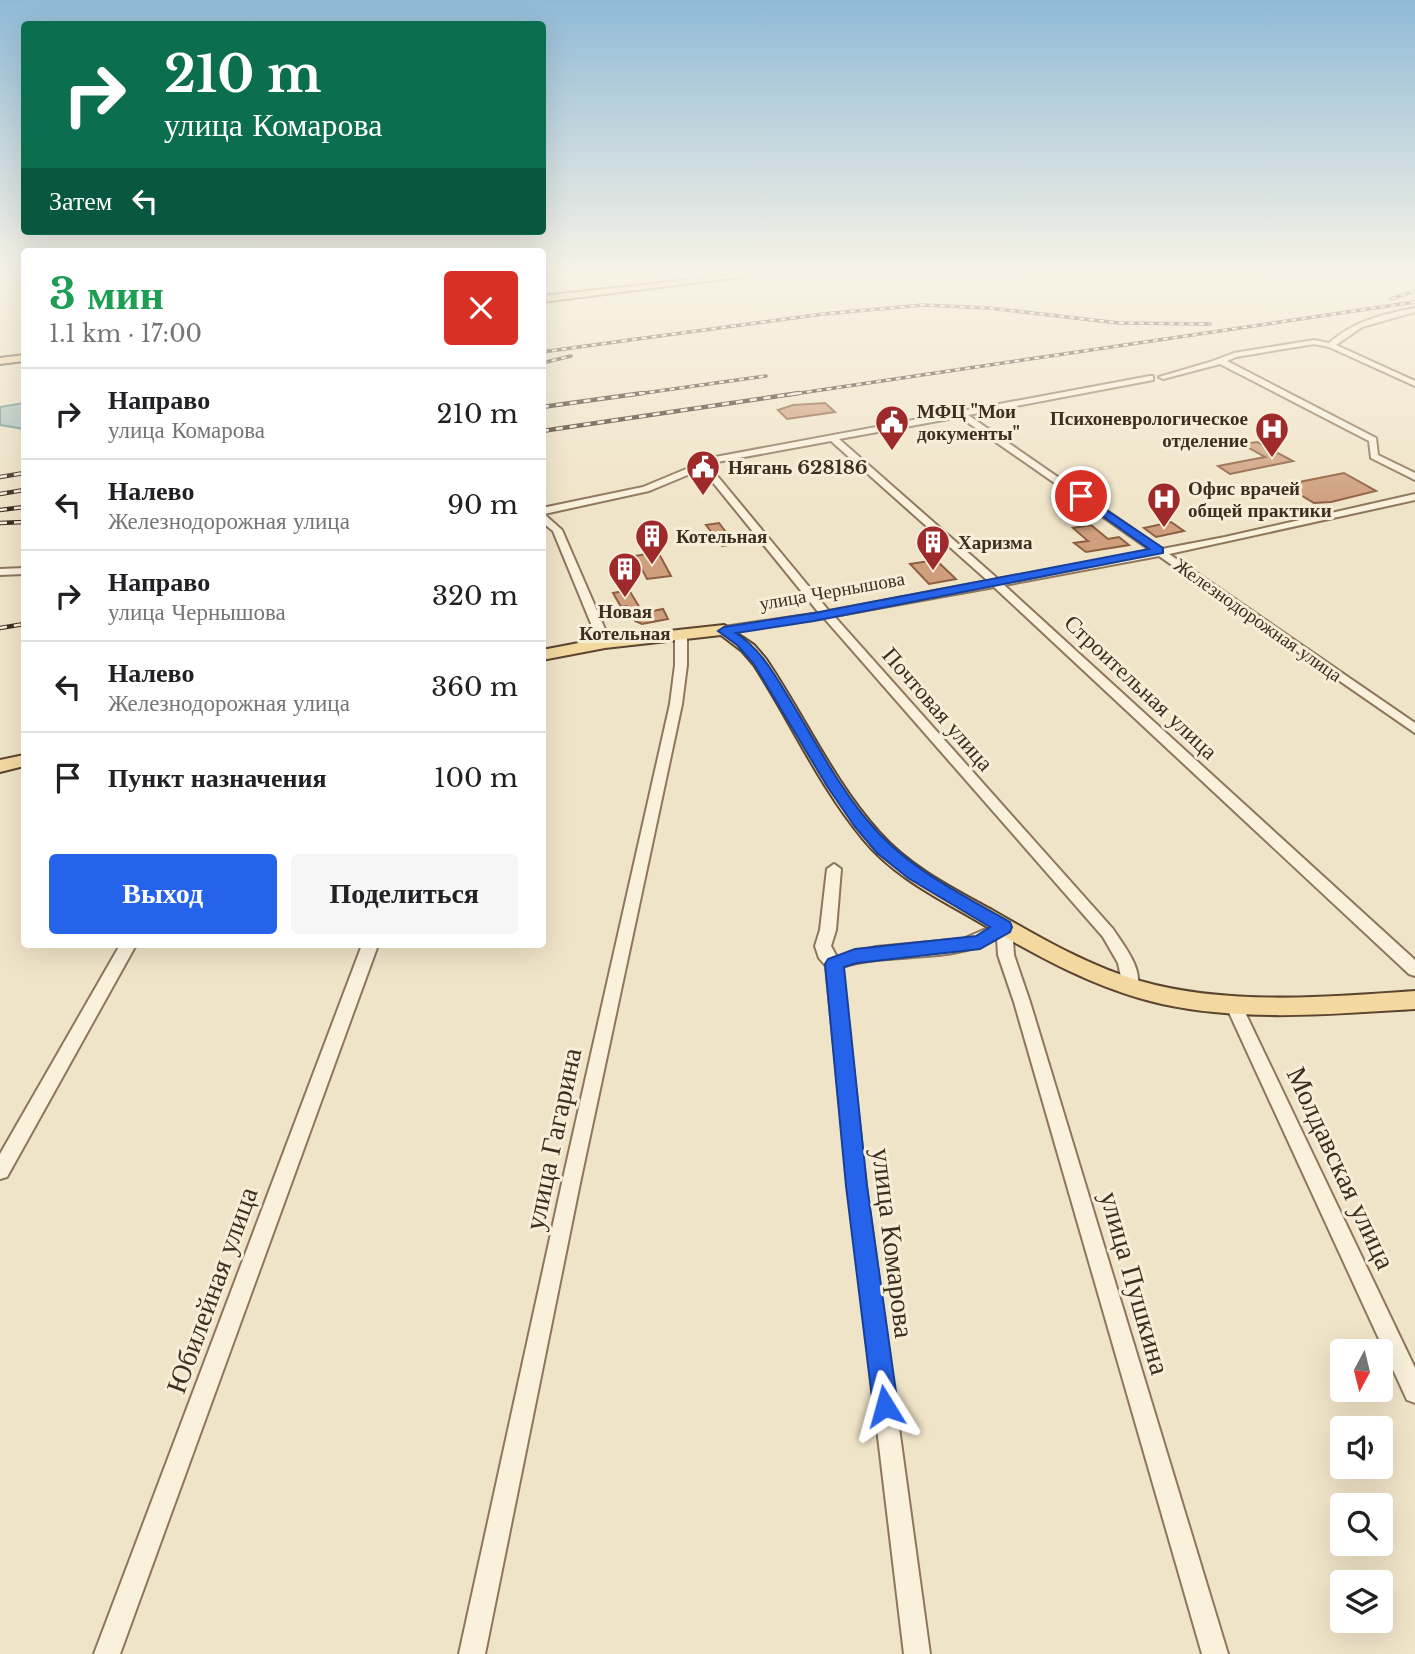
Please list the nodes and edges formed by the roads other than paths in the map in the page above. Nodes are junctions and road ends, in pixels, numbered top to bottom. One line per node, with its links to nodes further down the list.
1 (1250, 352): 5 (street)
2 (1346, 352): 8 (street)
3 (21, 358): 4 (main road)
4 (0, 361)
5 (1221, 361): 6 (street); 12 (street)
6 (1163, 377)
7 (1150, 378): 9 (street)
8 (1415, 384)
9 (963, 415): 10 (street); 16 (street, Железнодорожная улица)
10 (834, 439): 11 (street); 19 (street, Строительная улица)
11 (703, 464): 14 (street); 20 (street, Почтовая улица)
12 (1415, 477)
13 (1415, 497): 16 (street, улица Чернышова)
14 (546, 513)
15 (546, 518): 23 (street)
16 (1159, 550): 19 (street, улица Чернышова); 25 (street, Железнодорожная улица)
17 (21, 571): 18 (street)
18 (0, 572)
19 (995, 583): 20 (street, улица Чернышова); 33 (street, Строительная улица)
20 (827, 615): 21 (street, улица Чернышова); 34 (street, Почтовая улица)
21 (724, 631): 22 (main road, улица Чернышова); 29 (main road)
22 (681, 635): 23 (main road, улица Чернышова); 40 (street, улица Гагарина)
23 (605, 643): 24 (main road, улица Чернышова)
24 (546, 654)
25 (1415, 729)
26 (21, 762): 27 (main road)
27 (0, 766)
28 (834, 869): 32 (street, улица Комарова)
29 (1004, 927): 32 (street); 34 (main road); 42 (street, улица Пушкина)
30 (126, 948): 37 (street)
31 (369, 948): 39 (street, Юбилейная улица)
32 (834, 964): 41 (street, улица Комарова)
33 (1415, 970)
34 (1130, 987): 36 (main road)
35 (1415, 1000): 36 (main road)
36 (1234, 1006): 38 (street, Молдавская улица)
37 (0, 1171)
38 (1415, 1392)
39 (107, 1654)
40 (472, 1654)
41 (918, 1654)
42 (1215, 1654)

